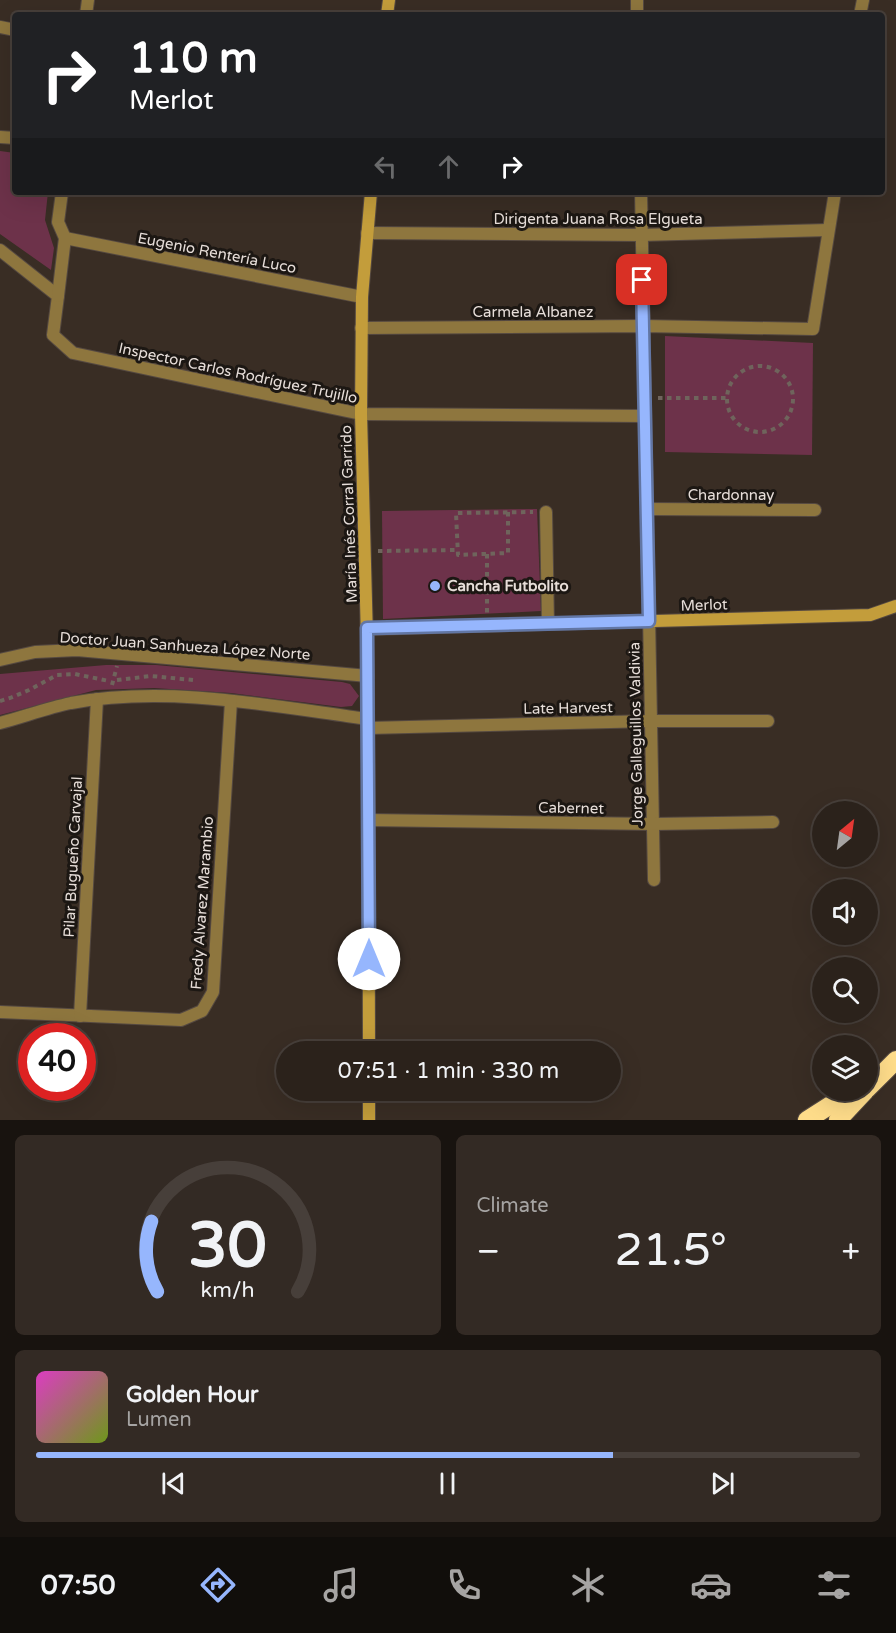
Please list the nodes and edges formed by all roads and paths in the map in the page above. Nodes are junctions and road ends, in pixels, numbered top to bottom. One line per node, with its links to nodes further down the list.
1 (62, 195): 8 (street)
2 (371, 195): 6 (street, María Inés Corral Garrido)
3 (641, 195): 7 (street, Jorge Galleguillos Valdivia)
4 (834, 195): 5 (street)
5 (828, 230): 7 (street, Dirigenta Juana Rosa Elgueta); 12 (street, Carmela Albanez)
6 (367, 233): 7 (street, Dirigenta Juana Rosa Elgueta); 11 (street, María Inés Corral Garrido)
7 (641, 235): 12 (street, Jorge Galleguillos Valdivia)
8 (66, 238): 10 (street); 11 (street, Eugenio Rentería Luco)
9 (0, 250): 10 (street)
10 (58, 296): 16 (street, Inspector Carlos Rodríguez Trujillo)
11 (362, 297): 13 (street, María Inés Corral Garrido)
12 (643, 326): 13 (street, Carmela Albanez); 14 (street, Jorge Galleguillos Valdivia)
13 (362, 328): 16 (street, María Inés Corral Garrido)
14 (645, 398): 15 (path); 17 (street, Jorge Galleguillos Valdivia)
15 (726, 398): 15 (path)
16 (361, 414): 17 (street, Inspector Carlos Rodríguez Trujillo); 23 (street, María Inés Corral Garrido)
17 (645, 416): 18 (street, Jorge Galleguillos Valdivia)
18 (647, 509): 19 (street, Chardonnay); 26 (street, Jorge Galleguillos Valdivia)
19 (815, 510)
20 (508, 512): 21 (path); 22 (path); 24 (path)
21 (546, 512): 27 (street)
22 (458, 550): 23 (path); 24 (path)
23 (365, 552): 29 (street, María Inés Corral Garrido)
24 (487, 554): 28 (path)
25 (896, 606): 26 (street, Merlot)
26 (649, 621): 27 (street, Merlot); 36 (street, Jorge Galleguillos Valdivia)
27 (548, 624): 28 (street, Merlot)
28 (487, 626): 29 (street, Merlot)
29 (367, 628): 32 (street, María Inés Corral Garrido)
30 (120, 654): 31 (street, Doctor Juan Sanhueza López Norte); 32 (street, Doctor Juan Sanhueza López Norte); 34 (path)
31 (0, 660)
32 (368, 676): 39 (street, María Inés Corral Garrido)
33 (97, 699): 34 (street, Late Harvest); 38 (street, Late Harvest); 45 (street, Pilar Bugueño Carvajal)
34 (110, 699): 35 (street, Late Harvest)
35 (231, 700): 39 (street, Late Harvest); 45 (street, Fredy Alvarez Marambio)
36 (651, 721): 37 (street, Late Harvest); 39 (street, Late Harvest); 42 (street, Jorge Galleguillos Valdivia)
37 (768, 722)
38 (0, 723)
39 (368, 723): 40 (street, María Inés Corral Garrido)
40 (368, 820): 42 (street, Cabernet); 46 (street, María Inés Corral Garrido)
41 (773, 822): 42 (street, Cabernet)
42 (653, 824): 43 (street, Jorge Galleguillos Valdivia)
43 (654, 880)
44 (0, 1012): 45 (street, Fredy Alvarez Marambio)
45 (80, 1016)
46 (369, 1041)
47 (890, 1066): 48 (highway)
48 (878, 1078)
49 (369, 1101): 52 (street)
50 (837, 1101): 53 (highway)
51 (856, 1101): 54 (highway)
52 (369, 1120)
53 (807, 1120)
54 (838, 1120)

